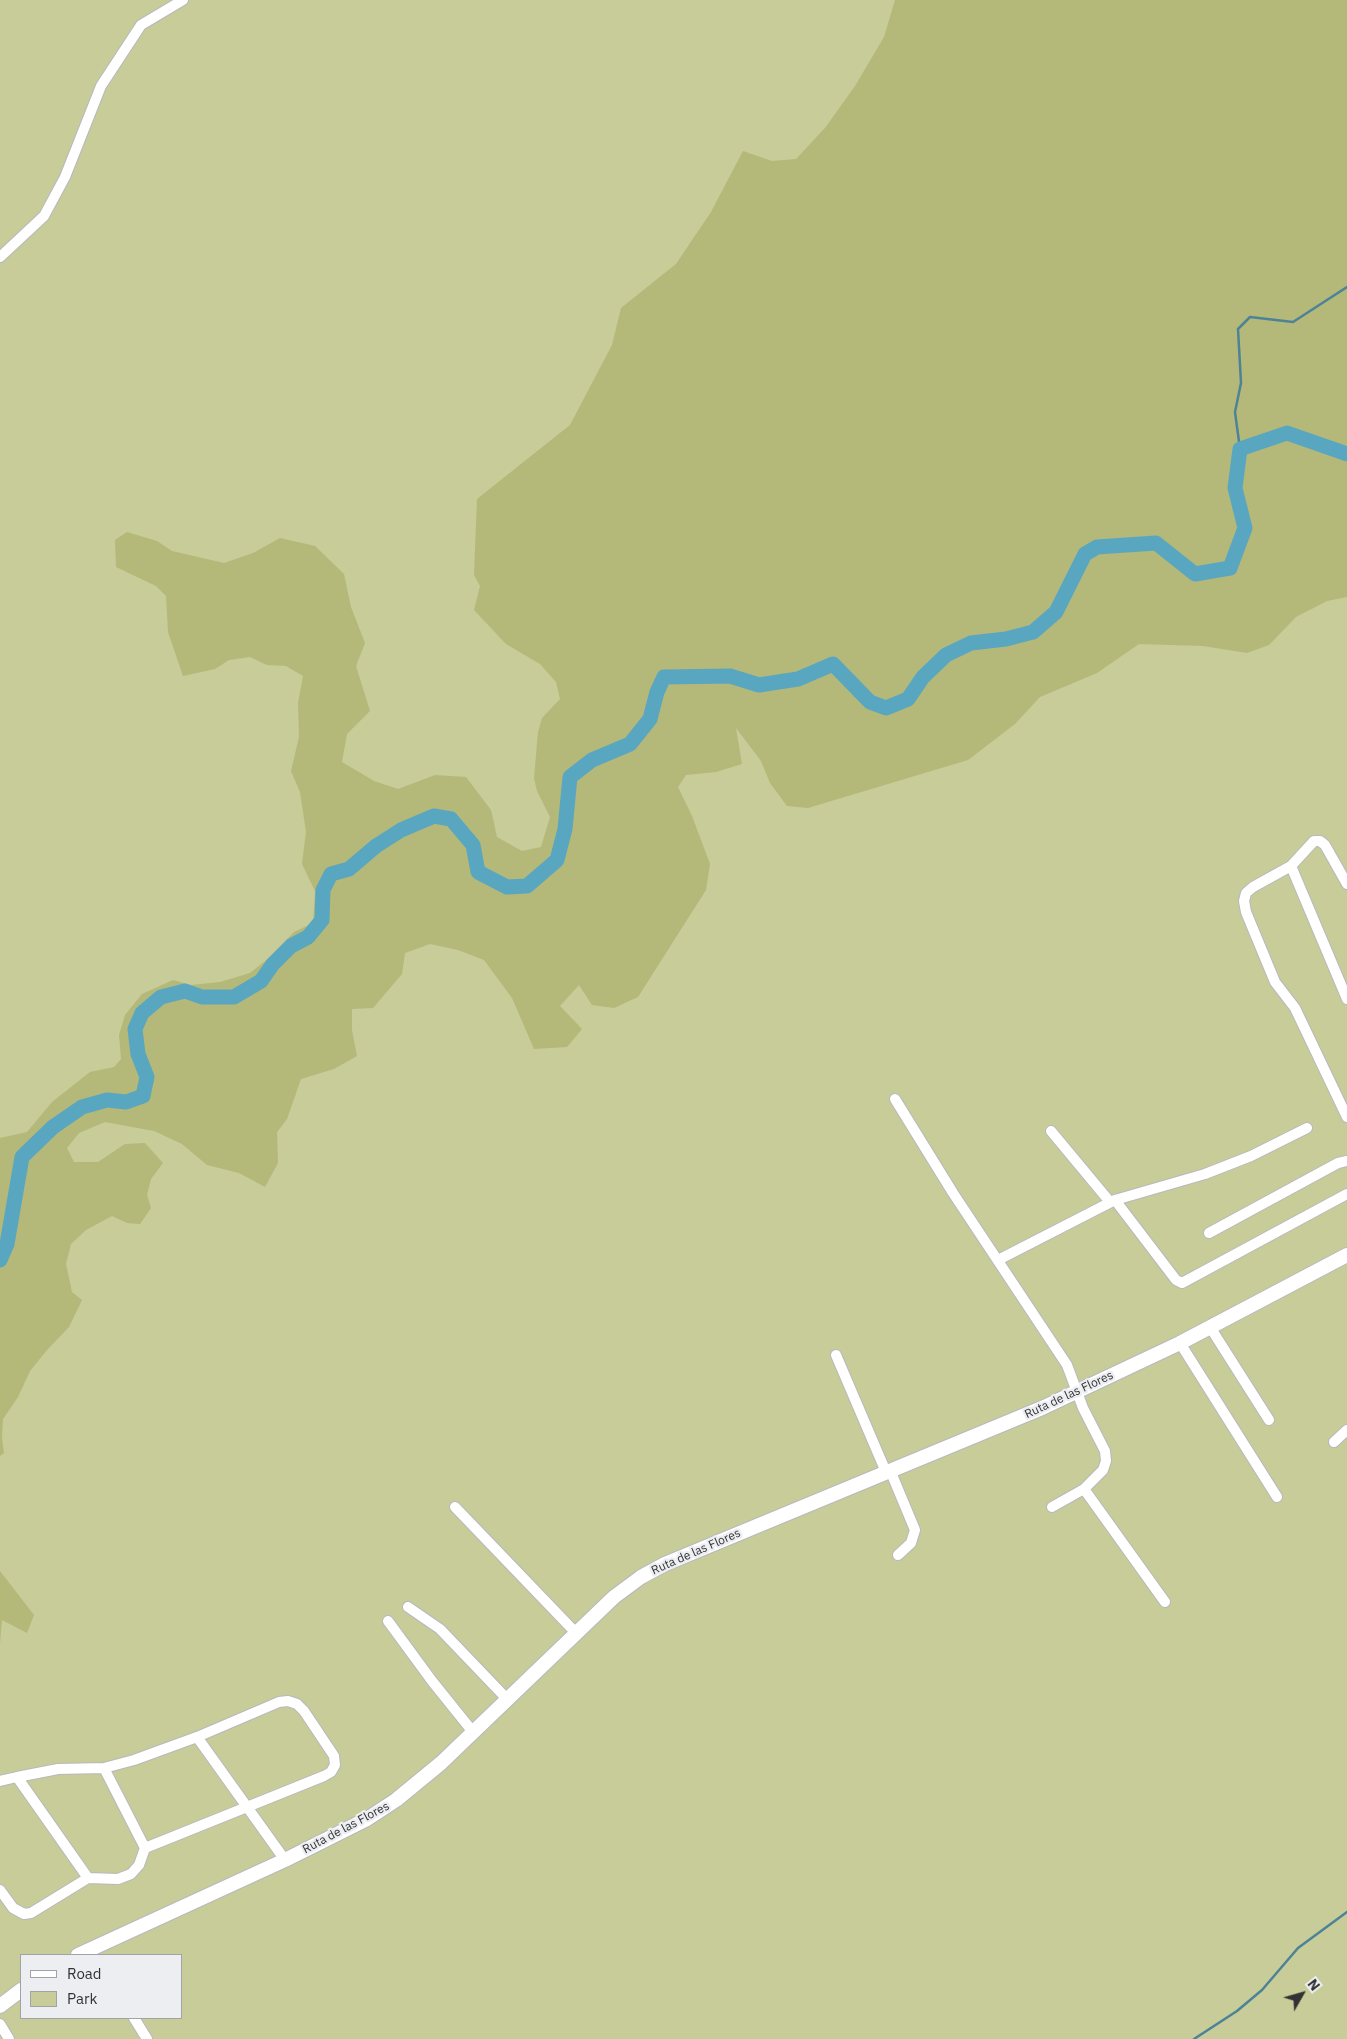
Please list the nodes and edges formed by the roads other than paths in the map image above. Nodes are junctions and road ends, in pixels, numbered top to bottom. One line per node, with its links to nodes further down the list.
1 (183, 0): 2 (street)
2 (0, 257)
3 (1291, 866): 4 (street); 5 (street); 7 (street)
4 (1347, 884)
5 (1347, 999)
6 (895, 1099): 15 (street)
7 (1347, 1118)
8 (1307, 1128): 12 (street)
9 (1051, 1131): 12 (street)
10 (1347, 1161): 13 (street)
11 (1347, 1194): 12 (street)
12 (1112, 1201): 15 (street)
13 (1209, 1233)
14 (1347, 1255): 16 (main road, Ruta de las Flores)
15 (998, 1260): 19 (street)
16 (1210, 1327): 17 (main road, Ruta de las Flores); 20 (street)
17 (1180, 1343): 19 (main road, Ruta de las Flores); 25 (street)
18 (836, 1355): 23 (street)
19 (1077, 1392): 23 (main road, Ruta de las Flores); 24 (street)
20 (1269, 1420)
21 (1347, 1430): 22 (street)
22 (1334, 1442)
23 (888, 1471): 28 (street); 32 (main road, Ruta de las Flores)
24 (1084, 1489): 27 (street); 29 (street)
25 (1277, 1497)
26 (455, 1507): 32 (street)
27 (1052, 1507)
28 (898, 1555)
29 (1165, 1602)
30 (408, 1607): 33 (street)
31 (388, 1621): 34 (street)
32 (576, 1633): 33 (main road, Ruta de las Flores)
33 (507, 1699): 34 (main road, Ruta de las Flores)
34 (473, 1732): 41 (main road, Ruta de las Flores)
35 (198, 1737): 36 (street); 39 (street); 39 (street)
36 (104, 1768): 37 (street); 40 (street)
37 (17, 1777): 38 (street); 42 (street)
38 (0, 1781)
39 (248, 1805): 40 (street); 41 (street)
40 (145, 1848): 42 (street)
41 (285, 1860): 44 (main road, Ruta de las Flores)
42 (88, 1878): 43 (street)
43 (0, 1890)
44 (95, 1952)
45 (20, 1991): 46 (main road)
46 (0, 2006)
47 (135, 2019): 50 (street)
48 (0, 2024): 49 (street)
49 (9, 2039)
50 (147, 2039)

